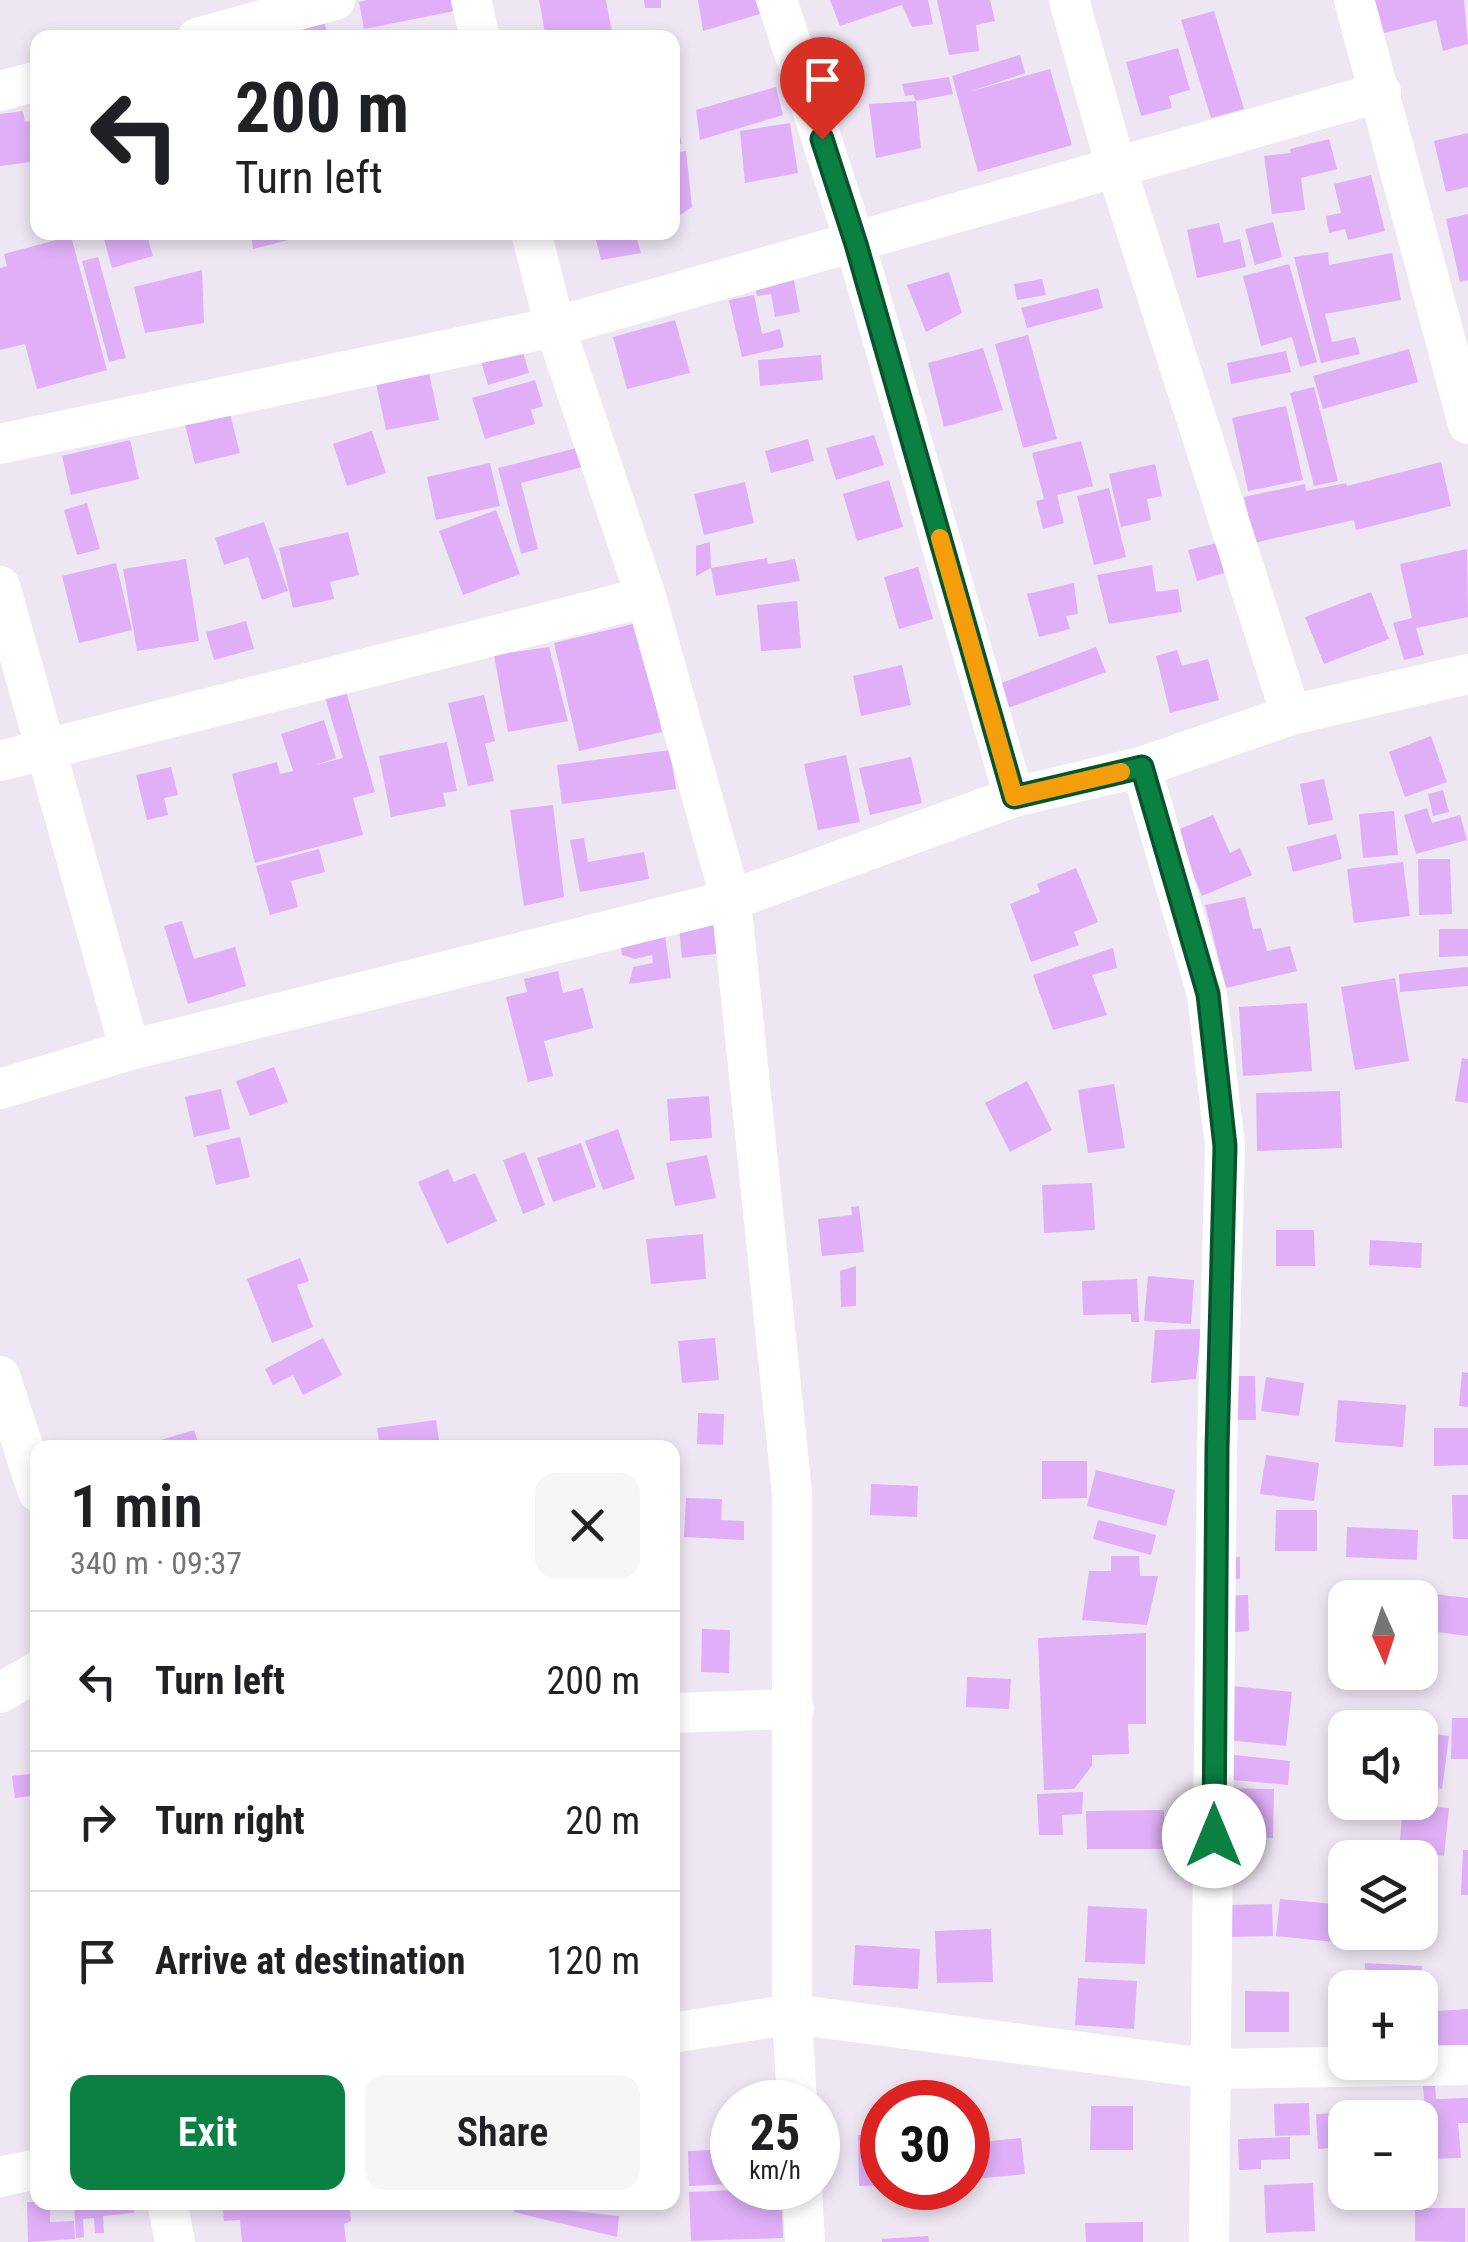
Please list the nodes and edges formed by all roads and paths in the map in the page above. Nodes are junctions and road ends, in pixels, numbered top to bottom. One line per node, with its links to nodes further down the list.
1 (335, 0): 6 (street)
2 (471, 0): 7 (street)
3 (776, 0): 13 (street)
4 (1069, 0): 11 (street)
5 (1354, 0): 10 (street)
6 (226, 30)
7 (478, 30)
8 (30, 83): 9 (street)
9 (0, 91)
10 (1380, 92): 11 (street); 15 (street)
11 (1117, 170): 13 (street); 20 (street)
12 (533, 240): 14 (street)
13 (856, 244): 14 (street); 24 (street)
14 (555, 327): 16 (street); 18 (street)
15 (1468, 424)
16 (0, 444)
17 (0, 586): 21 (street)
18 (646, 596): 21 (street); 25 (street)
19 (1468, 674): 20 (street)
20 (1290, 715): 23 (street)
21 (48, 747): 22 (street); 26 (street)
22 (0, 761)
23 (1142, 767): 24 (street); 37 (street)
24 (1014, 797): 25 (street)
25 (731, 900): 26 (street); 32 (street)
26 (130, 1050): 27 (street)
27 (0, 1089)
28 (0, 1376): 29 (street)
29 (30, 1468)
30 (30, 1676): 31 (street)
31 (0, 1693)
32 (794, 1708): 33 (street); 34 (street)
33 (680, 1712)
34 (792, 2014): 35 (street); 37 (street); 38 (street)
35 (680, 2032)
36 (1468, 2064): 37 (street)
37 (1212, 2069): 45 (street)
38 (796, 2080)
39 (30, 2171): 40 (street)
40 (0, 2177)
41 (169, 2210): 43 (street)
42 (803, 2210): 44 (street)
43 (175, 2242)
44 (805, 2242)
45 (1209, 2242)

